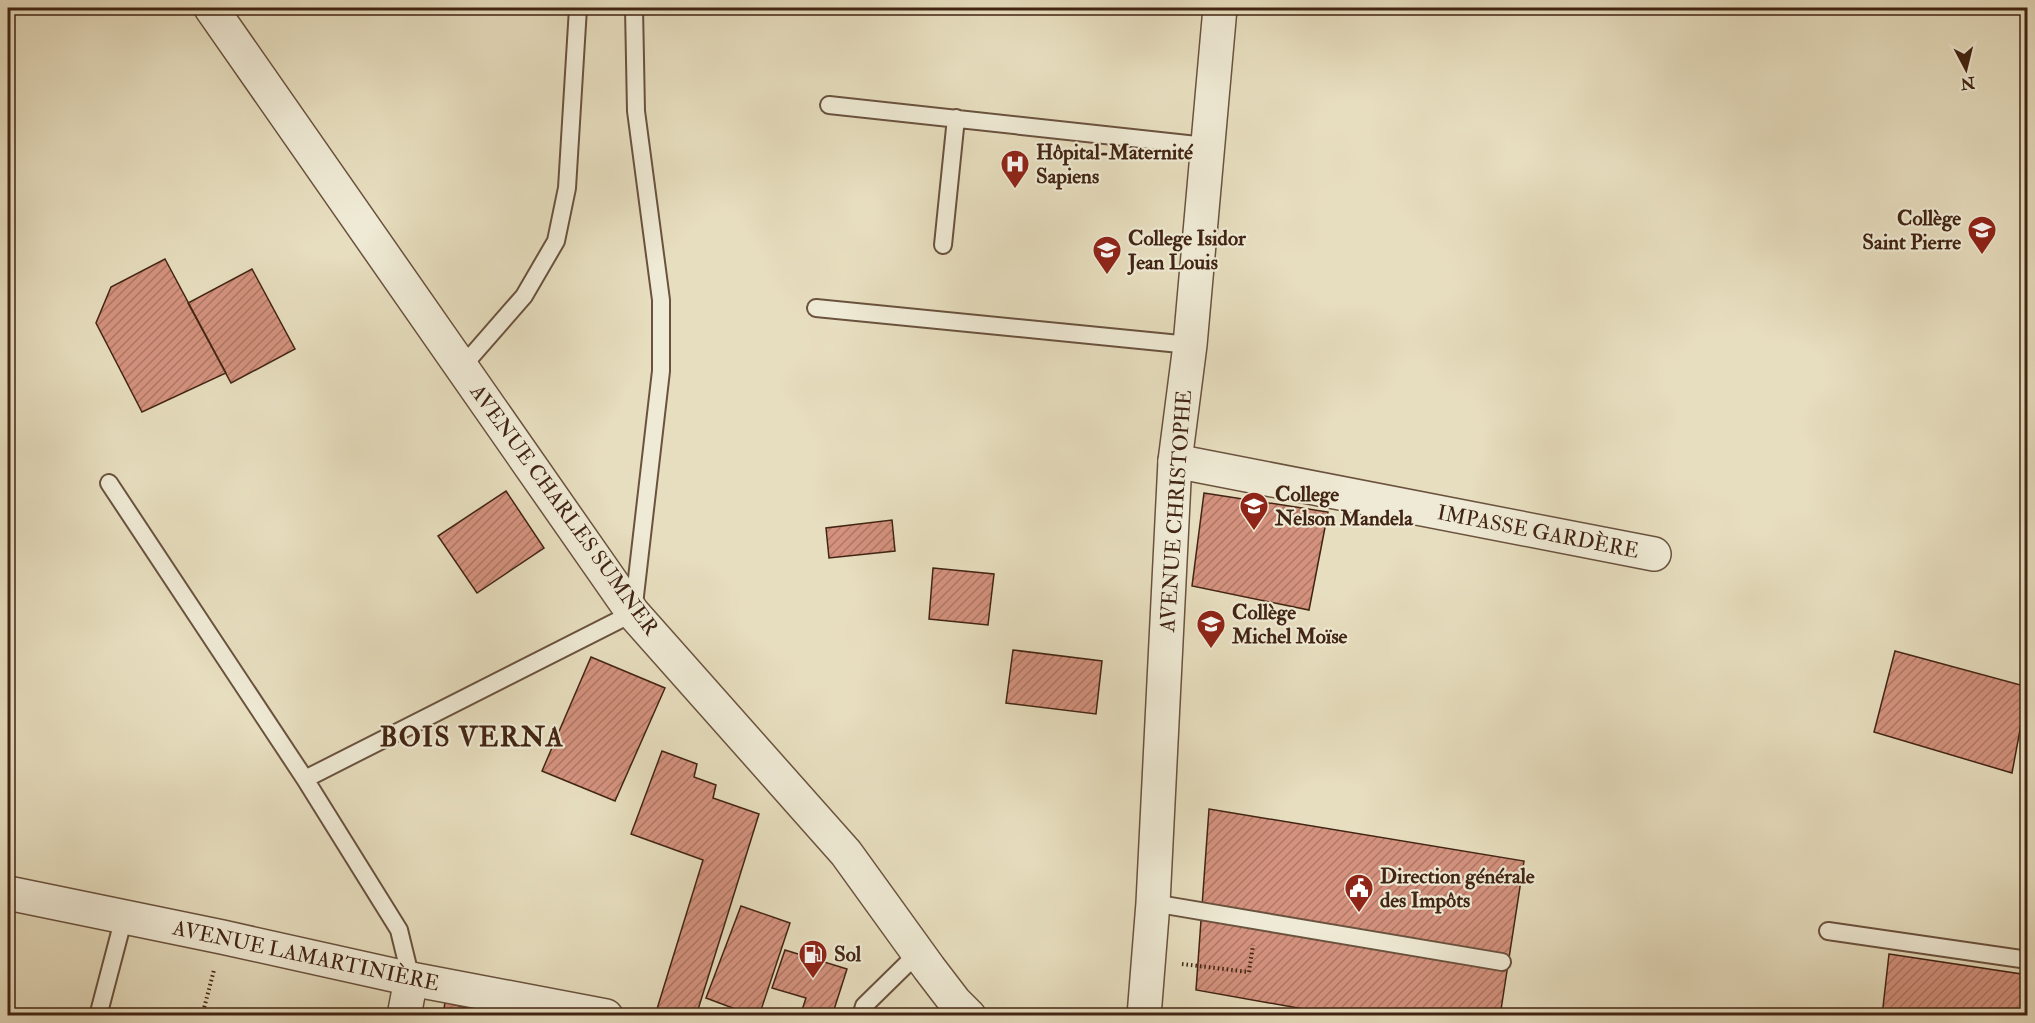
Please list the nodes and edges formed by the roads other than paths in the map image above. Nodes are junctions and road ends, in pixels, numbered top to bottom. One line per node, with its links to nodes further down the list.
1 (211, 8): 11 (street, AVENUE CHARLES SUMNER)
2 (578, 8): 11 (lane)
3 (633, 8): 15 (lane)
4 (1220, 8): 7 (street, AVENUE CHRISTOPHE)
5 (829, 105): 6 (lane)
6 (956, 118): 7 (lane); 8 (lane)
7 (1206, 146): 10 (street, AVENUE CHRISTOPHE)
8 (943, 245)
9 (816, 308): 10 (lane)
10 (1190, 345): 12 (street, AVENUE CHRISTOPHE)
11 (462, 367): 15 (street, AVENUE CHARLES SUMNER)
12 (1175, 461): 14 (street, IMPASSE GARDÈRE); 18 (street, AVENUE CHRISTOPHE)
13 (109, 483): 16 (lane)
14 (1654, 554)
15 (633, 613): 16 (lane); 21 (street, AVENUE CHARLES SUMNER)
16 (305, 779): 24 (lane)
17 (8, 892): 19 (street, AVENUE LAMARTINIÈRE)
18 (1153, 903): 23 (lane); 30 (street, AVENUE CHRISTOPHE)
19 (124, 917): 24 (street, AVENUE LAMARTINIÈRE); 26 (lane)
20 (1828, 931): 22 (lane)
21 (918, 953): 25 (street, AVENUE CHARLES SUMNER); 29 (lane)
22 (2028, 960)
23 (1502, 962)
24 (411, 980): 27 (street); 28 (street, AVENUE LAMARTINIÈRE)
25 (960, 1011)
26 (98, 1016)
27 (404, 1016)
28 (606, 1016)
29 (861, 1016)
30 (1144, 1016)

